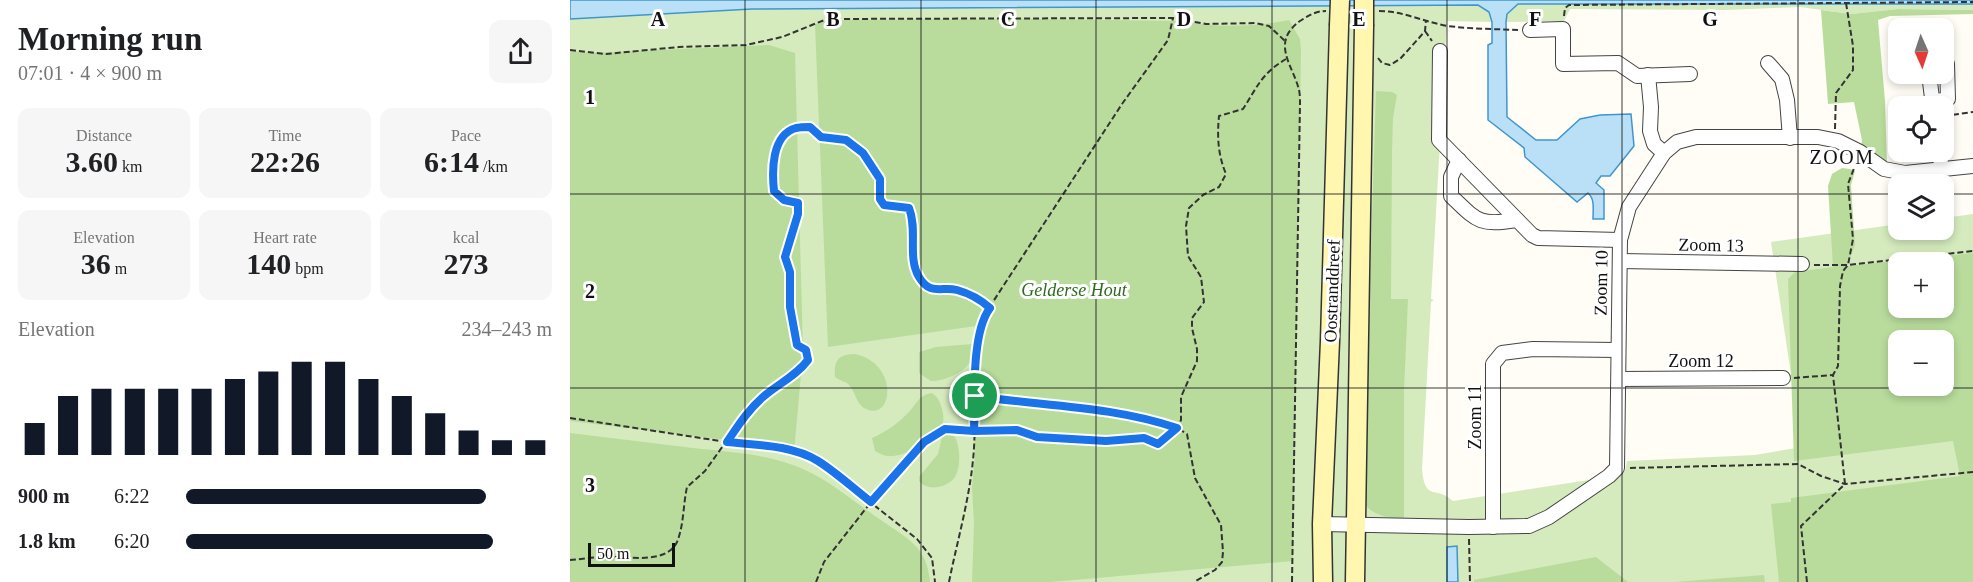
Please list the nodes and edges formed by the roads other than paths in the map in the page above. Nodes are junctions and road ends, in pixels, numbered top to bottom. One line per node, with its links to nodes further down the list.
1 (1340, 0): 21 (main road, Oostranddreef, bridge)
2 (1364, 0): 22 (main road, Oostranddreef, bridge)
3 (1530, 30): 7 (street)
4 (1440, 51): 10 (street)
5 (1768, 63): 8 (street)
6 (1690, 74): 7 (street)
7 (1648, 75): 9 (street)
8 (1790, 138): 9 (street, Zoom 10); 13 (street, Zoom 10)
9 (1664, 153): 15 (street, Zoom 10)
10 (1459, 160): 14 (street); 14 (street)
11 (1941, 162): 13 (street)
12 (1973, 166): 13 (street, Zoom 10)
13 (1942, 170)
14 (1516, 220): 15 (street)
15 (1620, 240): 16 (street, Zoom 10)
16 (1620, 261): 17 (street, Zoom 13); 18 (street, Zoom 10)
17 (1802, 264)
18 (1618, 350): 20 (street, Zoom 10); 23 (street, Zoom 11)
19 (1783, 378): 20 (street, Zoom 12)
20 (1619, 379): 23 (street, Zoom 10)
21 (1322, 524): 22 (street); 24 (main road, Oostranddreef)
22 (1355, 525): 23 (street); 25 (main road, Oostranddreef)
23 (1493, 527)
24 (1323, 582)
25 (1355, 582)

